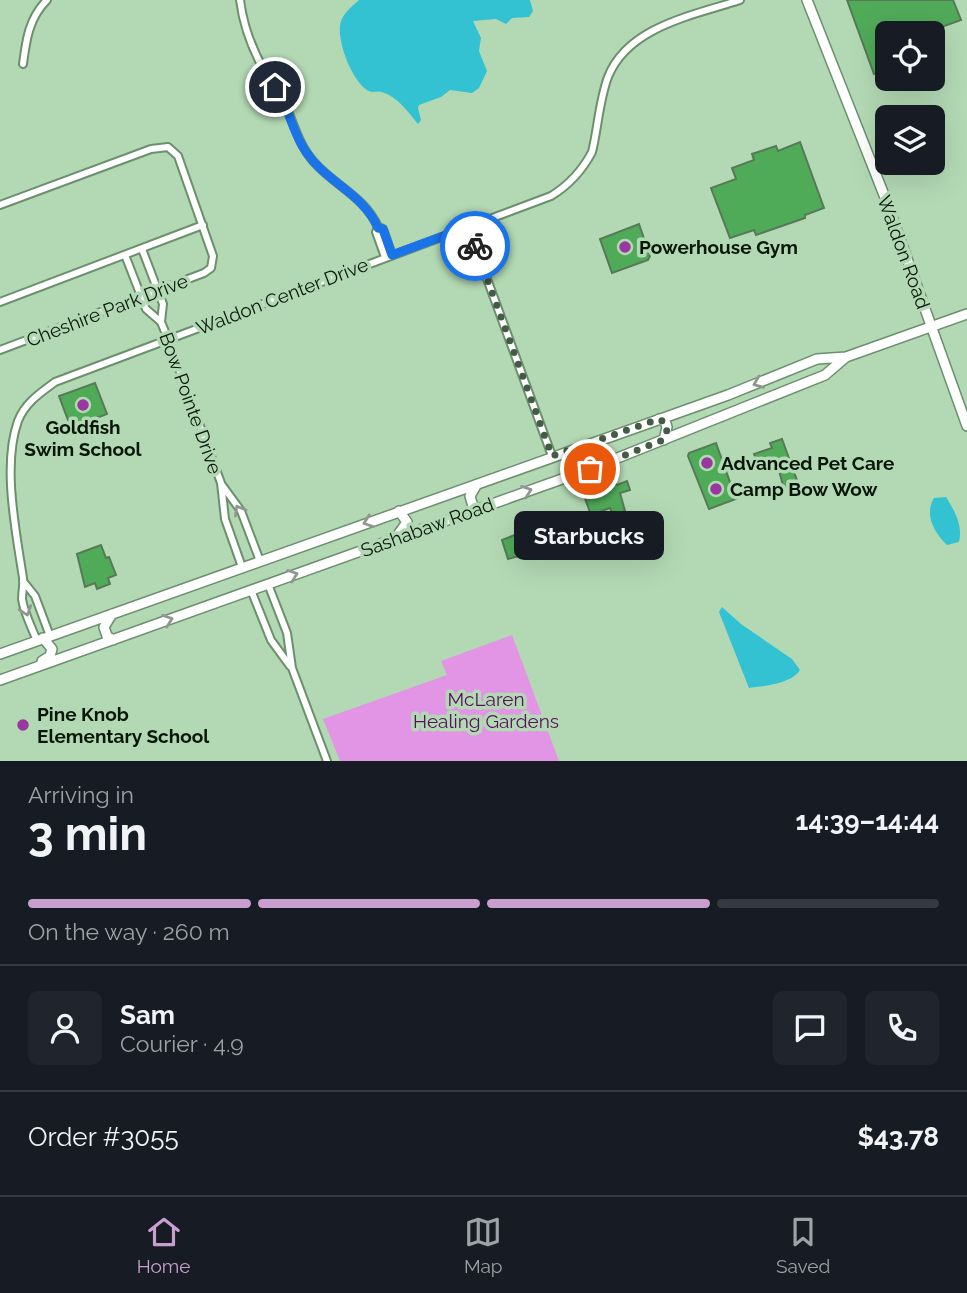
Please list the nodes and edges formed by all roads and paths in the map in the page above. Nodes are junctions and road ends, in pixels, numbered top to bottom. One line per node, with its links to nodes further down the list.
1 (47, 0): 5 (street)
2 (240, 0): 11 (street)
3 (740, 0): 8 (street, Waldon Center Drive)
4 (807, 0): 17 (main road, Waldon Road)
5 (23, 64)
6 (0, 205): 7 (street, Cheshire Park Drive)
7 (203, 225): 9 (street); 12 (street, Cheshire Park Drive)
8 (468, 227): 11 (street, Waldon Center Drive); 26 (street)
9 (142, 249): 10 (street); 12 (street, Bow Pointe Drive)
10 (125, 255): 13 (street, Bow Pointe Drive); 14 (street)
11 (388, 256): 18 (street, Waldon Center Drive)
12 (158, 291): 13 (street, Cheshire Park Drive); 16 (street, Bow Pointe Drive)
13 (141, 297): 16 (street, Bow Pointe Drive); 19 (street, Cheshire Park Drive)
14 (0, 302)
15 (967, 314): 17 (main road, Sashabaw Road)
16 (161, 322): 18 (street, Bow Pointe Drive)
17 (931, 326): 20 (main road, Sashabaw Road); 24 (main road, Waldon Road)
18 (168, 339): 28 (street, Bow Pointe Drive); 34 (street, Waldon Center Drive)
19 (0, 350)
20 (846, 358): 21 (main road, Sashabaw Road); 22 (main road, Sashabaw Road)
21 (781, 374): 22 (main road); 23 (main road, Sashabaw Road, one-way to 23)
22 (788, 390): 25 (main road, Sashabaw Road)
23 (659, 419): 25 (main road); 26 (main road, Sashabaw Road)
24 (967, 426)
25 (663, 440): 29 (main road, Sashabaw Road, one-way to 25)
26 (552, 456): 27 (main road, Sashabaw Road)
27 (479, 482): 29 (main road); 30 (main road, Sashabaw Road)
28 (221, 483): 32 (street, Bow Pointe Drive, one-way to 28); 33 (street, Bow Pointe Drive)
29 (474, 510): 31 (main road, Sashabaw Road)
30 (399, 511): 31 (main road); 32 (main road, Sashabaw Road, one-way to 32)
31 (394, 539): 35 (main road, Sashabaw Road, one-way to 31)
32 (260, 561): 33 (main road, Sashabaw Road)
33 (242, 567): 37 (main road, Sashabaw Road)
34 (23, 581): 38 (street, Waldon Center Drive); 38 (street, Waldon Center Drive, one-way to 38)
35 (268, 584): 36 (main road, Sashabaw Road); 42 (street)
36 (251, 590): 39 (main road, Sashabaw Road, one-way to 36); 42 (street)
37 (113, 613): 38 (main road, Sashabaw Road); 39 (main road)
38 (43, 638): 40 (main road, Sashabaw Road); 41 (main road)
39 (113, 639): 41 (main road, Sashabaw Road)
40 (0, 654)
41 (32, 668): 43 (main road, Sashabaw Road)
42 (292, 668): 44 (street)
43 (0, 680)
44 (327, 761)

